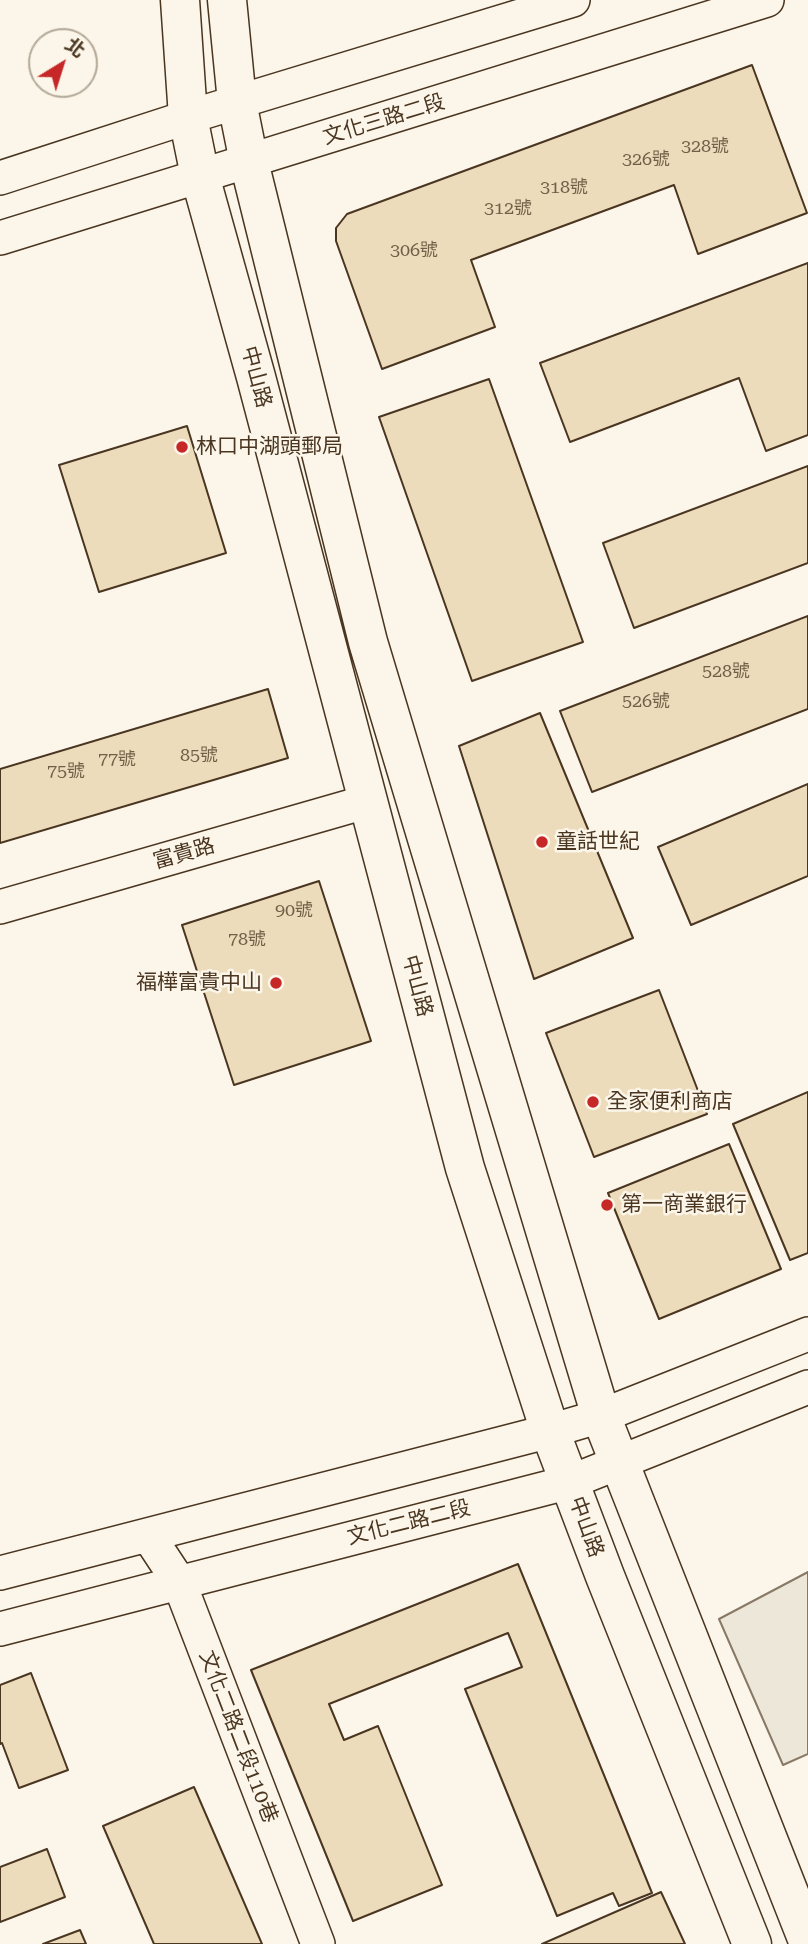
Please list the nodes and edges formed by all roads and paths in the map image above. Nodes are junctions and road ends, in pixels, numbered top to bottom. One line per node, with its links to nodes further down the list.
1 (180, 0): 6 (main road, 中山路)
2 (227, 0): 5 (main road)
3 (573, 0): 5 (street)
4 (767, 0): 7 (street, 文化三路二段)
5 (237, 103): 6 (street); 7 (main road)
6 (188, 117): 8 (main road, 中山路); 9 (street)
7 (249, 162): 8 (street, 文化三路二段); 15 (main road)
8 (200, 176): 10 (street, 文化三路二段); 11 (main road, 中山路)
9 (0, 178)
10 (0, 238)
11 (369, 802): 12 (street, 富貴路); 16 (main road, 中山路)
12 (0, 907)
13 (808, 1334): 15 (street)
14 (808, 1387): 17 (street, 文化二路二段)
15 (601, 1416): 16 (street); 17 (main road)
16 (550, 1431): 18 (main road, 中山路); 19 (street)
17 (621, 1461): 18 (street, 文化二路二段); 23 (main road)
18 (570, 1482): 21 (street, 文化二路二段); 25 (main road, 中山路)
19 (148, 1535): 20 (street); 21 (street, 文化二路二段110巷)
20 (0, 1573)
21 (179, 1582): 22 (street, 文化二路二段); 24 (street, 文化二路二段110巷)
22 (0, 1629)
23 (808, 1941)
24 (318, 1944)
25 (752, 1944)

